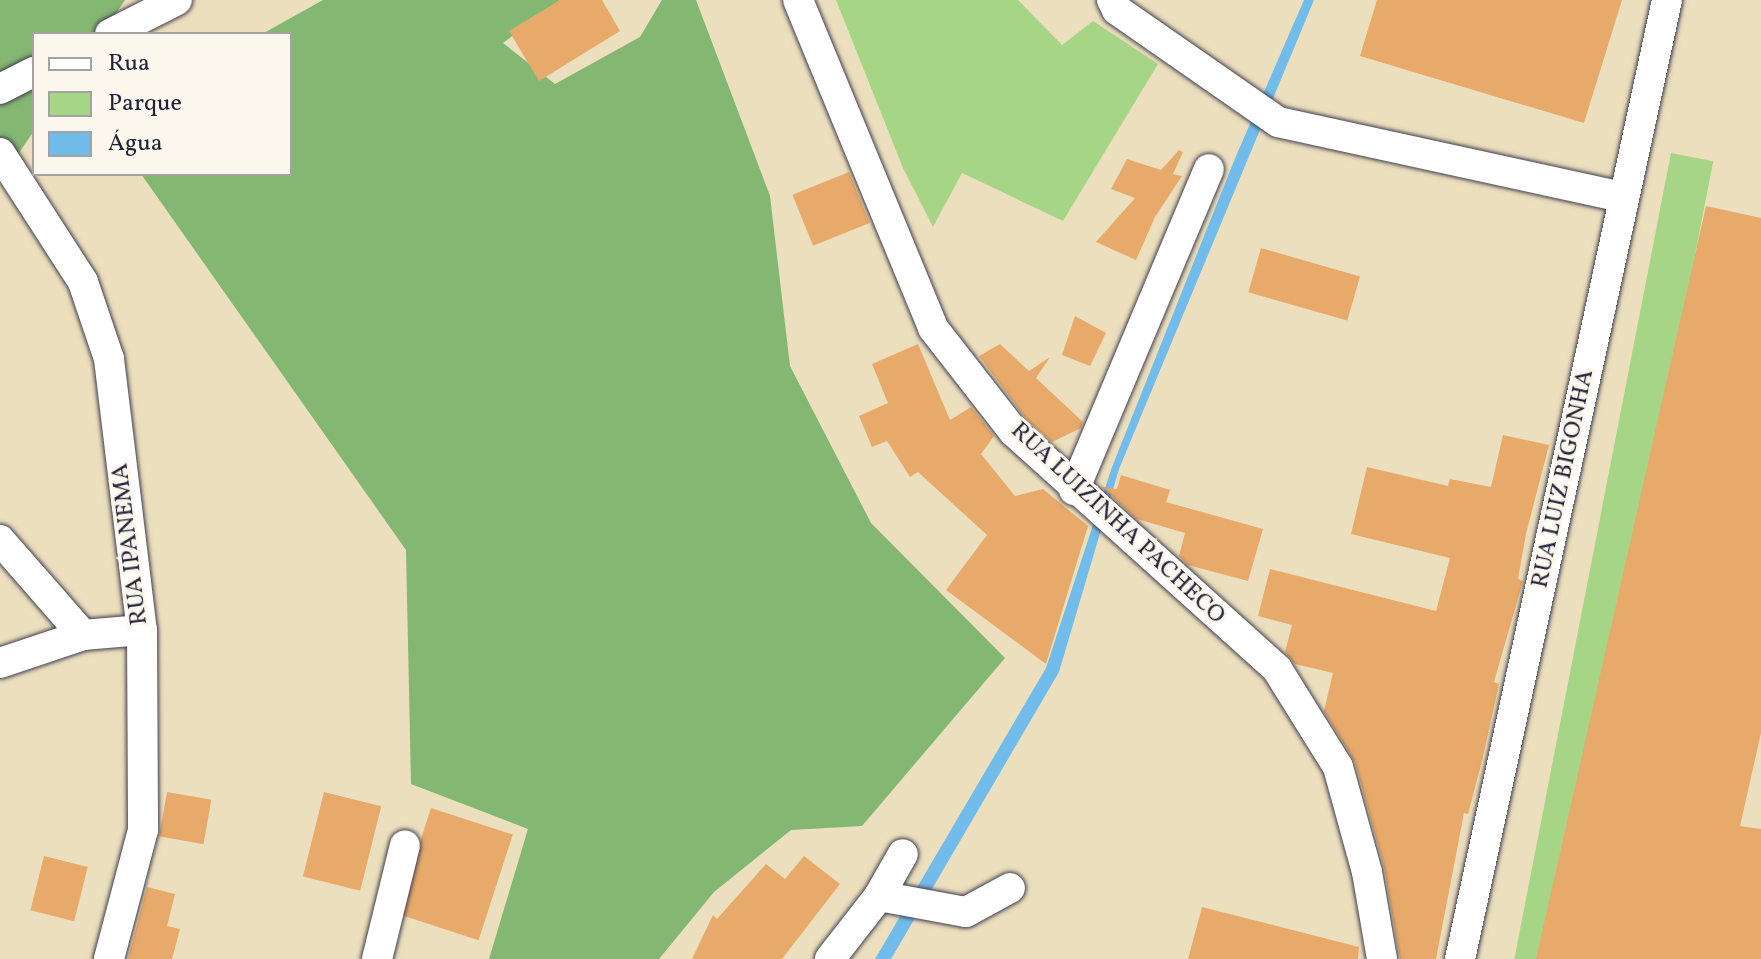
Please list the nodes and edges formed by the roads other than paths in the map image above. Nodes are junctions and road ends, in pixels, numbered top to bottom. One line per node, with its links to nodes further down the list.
1 (177, 0): 5 (street)
2 (798, 0): 11 (street, RUA LUIZINHA PACHECO)
3 (1112, 0): 10 (street)
4 (1667, 0): 10 (street, RUA LUIZ BIGONHA)
5 (114, 32)
6 (32, 73): 7 (street)
7 (0, 89)
8 (0, 153): 13 (street, RUA IPANEMA)
9 (1209, 169): 11 (street)
10 (1621, 211): 24 (street, RUA LUIZ BIGONHA)
11 (1074, 490): 23 (street, RUA LUIZINHA PACHECO)
12 (0, 540): 14 (street)
13 (142, 630): 14 (street); 20 (street, RUA IPANEMA)
14 (83, 635): 15 (street)
15 (0, 663)
16 (405, 845): 21 (street)
17 (903, 854): 19 (street)
18 (1010, 888): 19 (street)
19 (887, 898): 22 (street)
20 (109, 959)
21 (377, 959)
22 (830, 959)
23 (1382, 959)
24 (1460, 959)

